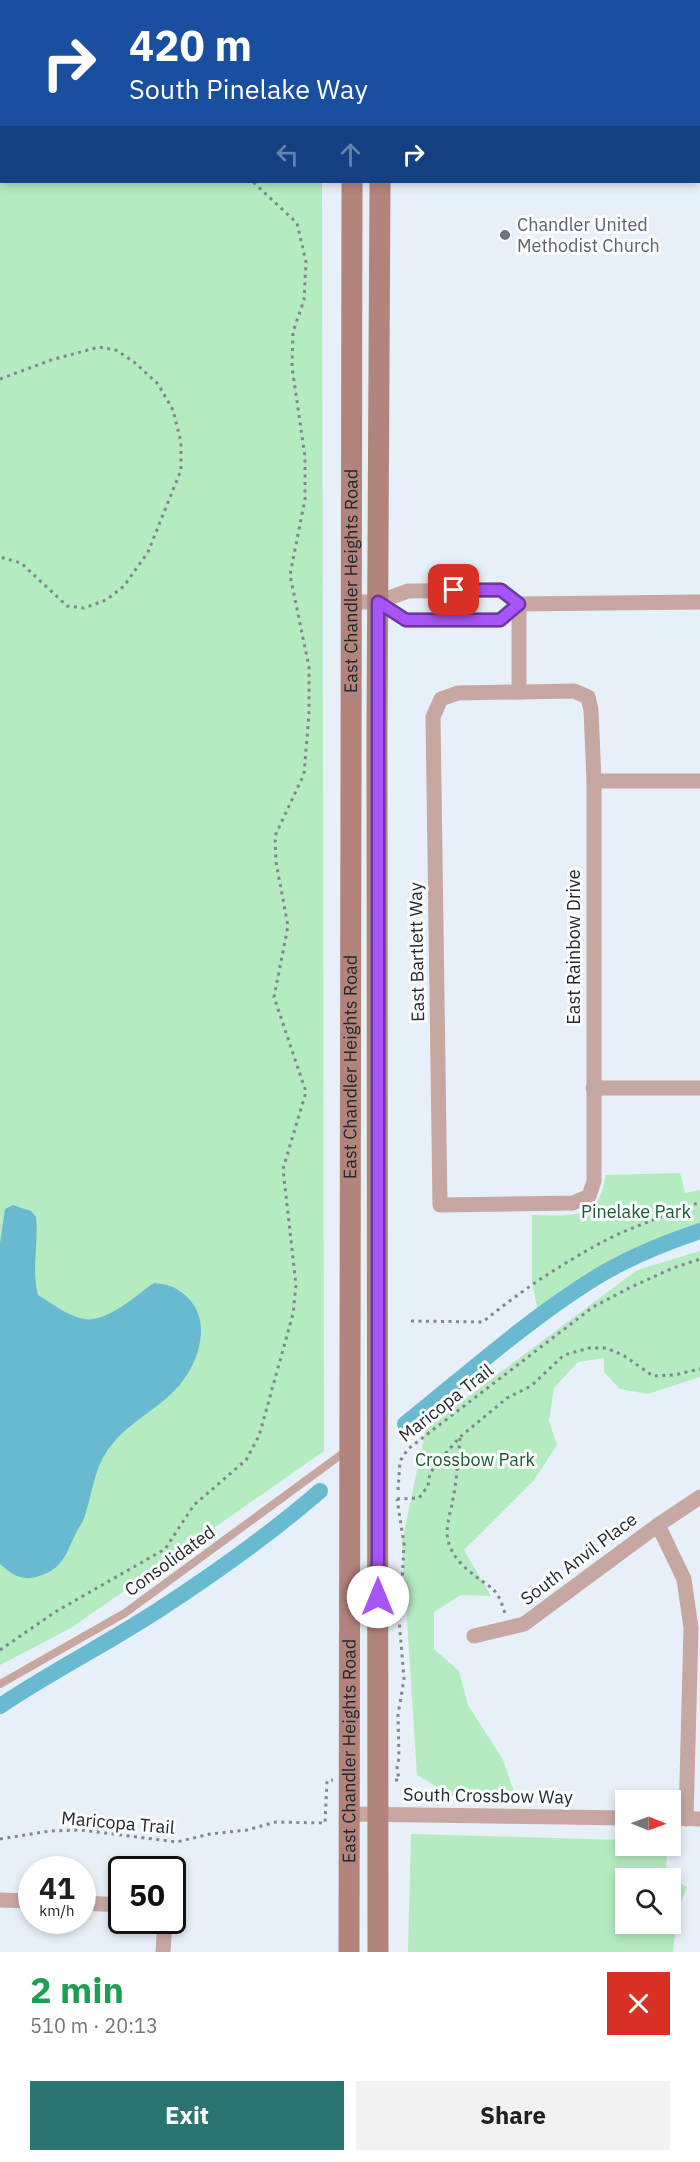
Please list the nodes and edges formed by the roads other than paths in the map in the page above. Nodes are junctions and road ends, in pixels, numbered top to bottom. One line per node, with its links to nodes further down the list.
1 (351, 183): 3 (main road, East Chandler Heights Road)
2 (380, 183): 4 (main road, East Chandler Heights Road)
3 (350, 602): 4 (street); 14 (main road, East Chandler Heights Road)
4 (378, 602): 6 (street); 6 (street); 13 (main road, East Chandler Heights Road)
5 (700, 602): 6 (street)
6 (519, 604): 7 (street)
7 (519, 692): 8 (street, East Rainbow Drive); 12 (street, East Bartlett Way)
8 (594, 781): 9 (street); 10 (street, East Rainbow Drive)
9 (700, 781)
10 (593, 1088): 11 (street); 12 (street, East Rainbow Drive)
11 (700, 1088)
12 (589, 1196)
13 (378, 1425): 14 (main road); 15 (main road, East Chandler Heights Road)
14 (349, 1448): 16 (main road, East Chandler Heights Road); 22 (lane, Consolidated)
15 (378, 1475): 16 (main road); 20 (main road, East Chandler Heights Road)
16 (350, 1493): 19 (main road, East Chandler Heights Road)
17 (700, 1497): 18 (street, South Anvil Place)
18 (658, 1525): 21 (street, South Anvil Place); 26 (street)
19 (350, 1551): 20 (main road); 23 (main road, East Chandler Heights Road)
20 (378, 1551): 24 (main road, East Chandler Heights Road)
21 (474, 1636)
22 (0, 1684)
23 (349, 1814): 24 (street, South Crossbow Way); 31 (main road, East Chandler Heights Road)
24 (378, 1814): 25 (street, South Crossbow Way); 32 (main road, East Chandler Heights Road)
25 (615, 1818)
26 (685, 1819)
27 (0, 1900): 28 (street)
28 (18, 1901)
29 (164, 1934): 30 (street)
30 (163, 1952)
31 (349, 1952)
32 (378, 1952)

